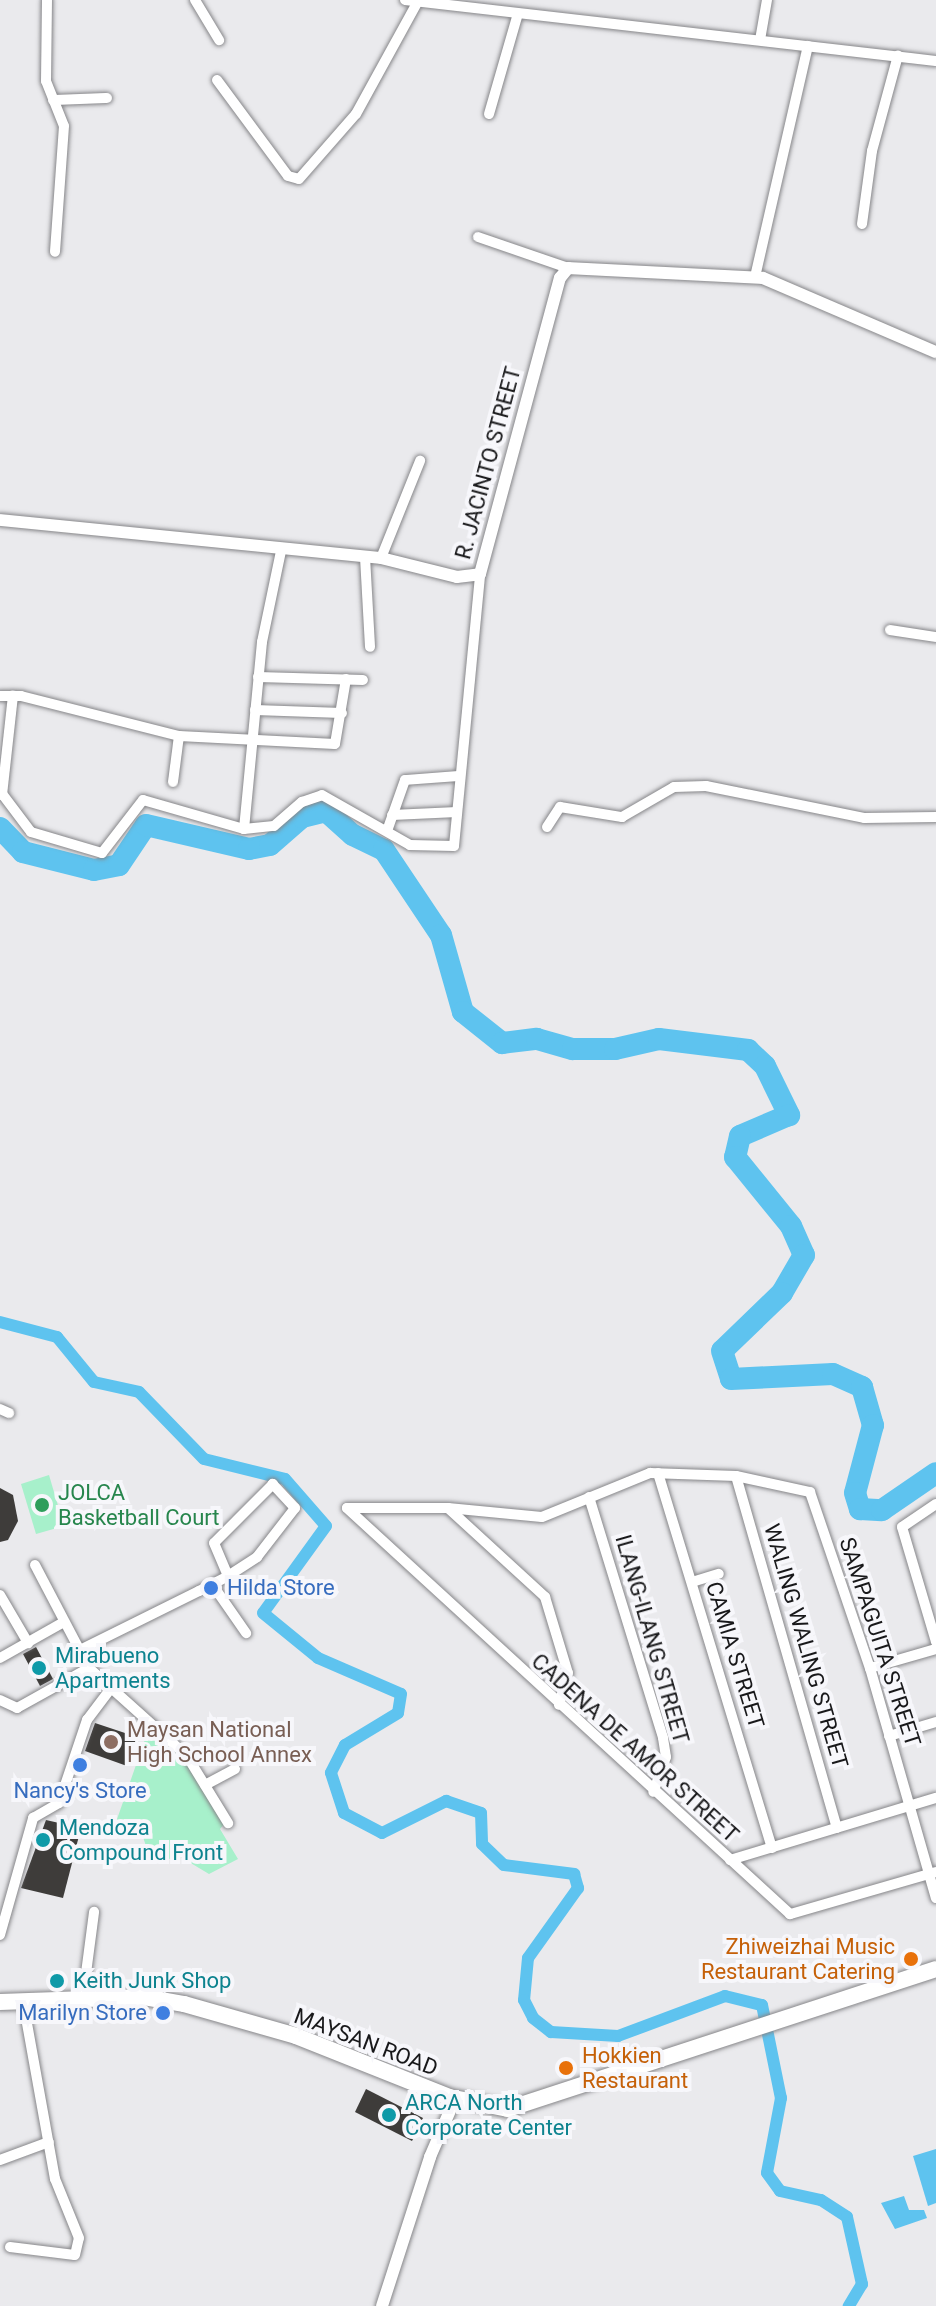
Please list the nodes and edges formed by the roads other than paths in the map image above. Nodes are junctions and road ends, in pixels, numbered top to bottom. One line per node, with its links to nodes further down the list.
1 (47, 0): 14 (street)
2 (195, 0): 7 (street)
3 (405, 0): 5 (street)
4 (767, 0): 8 (street)
5 (417, 3): 6 (street); 12 (street)
6 (517, 17): 8 (street); 15 (street)
7 (219, 40)
8 (760, 40): 9 (street)
9 (808, 46): 10 (street); 20 (street)
10 (898, 55): 11 (street); 16 (street)
11 (936, 61)
12 (217, 80)
13 (107, 98): 14 (street)
14 (53, 100): 18 (street)
15 (489, 114)
16 (862, 224)
17 (478, 237): 19 (street)
18 (55, 252)
19 (568, 268): 20 (street); 27 (street, R. JACINTO STREET)
20 (755, 277): 21 (street)
21 (936, 352)
22 (420, 461): 26 (street)
23 (0, 520): 24 (street, R. JACINTO STREET)
24 (281, 551): 25 (street, R. JACINTO STREET); 31 (street)
25 (365, 557): 26 (street, R. JACINTO STREET); 30 (street)
26 (381, 558): 27 (street, R. JACINTO STREET)
27 (480, 574): 40 (street)
28 (890, 630): 29 (street)
29 (936, 637)
30 (370, 647)
31 (258, 677): 32 (street); 36 (street)
32 (346, 679): 33 (street); 37 (street)
33 (363, 680)
34 (0, 696): 35 (street)
35 (13, 696): 38 (street); 42 (street)
36 (255, 710): 37 (street); 39 (street)
37 (342, 713): 39 (street)
38 (179, 736): 39 (street); 41 (street)
39 (251, 740): 47 (street)
40 (460, 776): 43 (street); 44 (street)
41 (173, 782)
42 (1, 793): 47 (street)
43 (457, 812): 44 (street); 48 (street)
44 (392, 815): 48 (street)
45 (936, 817): 46 (street)
46 (547, 827)
47 (244, 829): 48 (street)
48 (387, 831)
49 (658, 1473): 50 (street); 51 (street); 57 (street, CAMIA STREET)
50 (736, 1476): 68 (street, SAMPAGUITA STREET); 80 (street, WALING WALING STREET)
51 (589, 1497): 53 (street); 76 (street, ILANG-ILANG STREET)
52 (936, 1504): 62 (street)
53 (448, 1508): 71 (street); 71 (street, CADENA DE AMOR STREET)
54 (35, 1565): 60 (street)
55 (719, 1574): 57 (street)
56 (228, 1576): 56 (street); 58 (street)
57 (692, 1582): 81 (street, CAMIA STREET)
58 (212, 1584): 61 (street); 65 (street)
59 (0, 1595): 63 (street)
60 (64, 1622): 63 (street); 65 (street)
61 (246, 1633)
62 (936, 1642)
63 (28, 1643): 66 (street)
64 (936, 1649): 68 (street)
65 (78, 1651): 67 (street)
66 (0, 1658)
67 (89, 1668): 69 (street); 70 (street)
68 (870, 1668): 73 (street, SAMPAGUITA STREET)
69 (110, 1690): 75 (street); 86 (street)
70 (0, 1700)
71 (559, 1705): 76 (street, CADENA DE AMOR STREET)
72 (936, 1722): 73 (street)
73 (889, 1736): 78 (street, SAMPAGUITA STREET)
74 (235, 1769): 75 (street)
75 (205, 1785): 79 (street)
76 (653, 1792): 82 (street, CADENA DE AMOR STREET)
77 (936, 1798): 78 (street)
78 (909, 1806): 80 (street); 83 (street, SAMPAGUITA STREET)
79 (228, 1823)
80 (837, 1828): 81 (street)
81 (772, 1848): 82 (street)
82 (730, 1860): 83 (street, CADENA DE AMOR STREET)
83 (932, 1873): 84 (street, SAMPAGUITA STREET)
84 (936, 1898)
85 (94, 1912): 88 (street)
86 (0, 1935)
87 (936, 1969): 91 (main road, MAYSAN ROAD)
88 (84, 1994): 89 (main road, MAYSAN ROAD); 91 (main road, MAYSAN ROAD)
89 (23, 2001): 90 (main road, MAYSAN ROAD); 92 (street)
90 (0, 2002)
91 (454, 2102): 95 (street)
92 (49, 2142): 93 (street); 94 (street)
93 (0, 2160)
94 (10, 2247)
95 (382, 2306)

